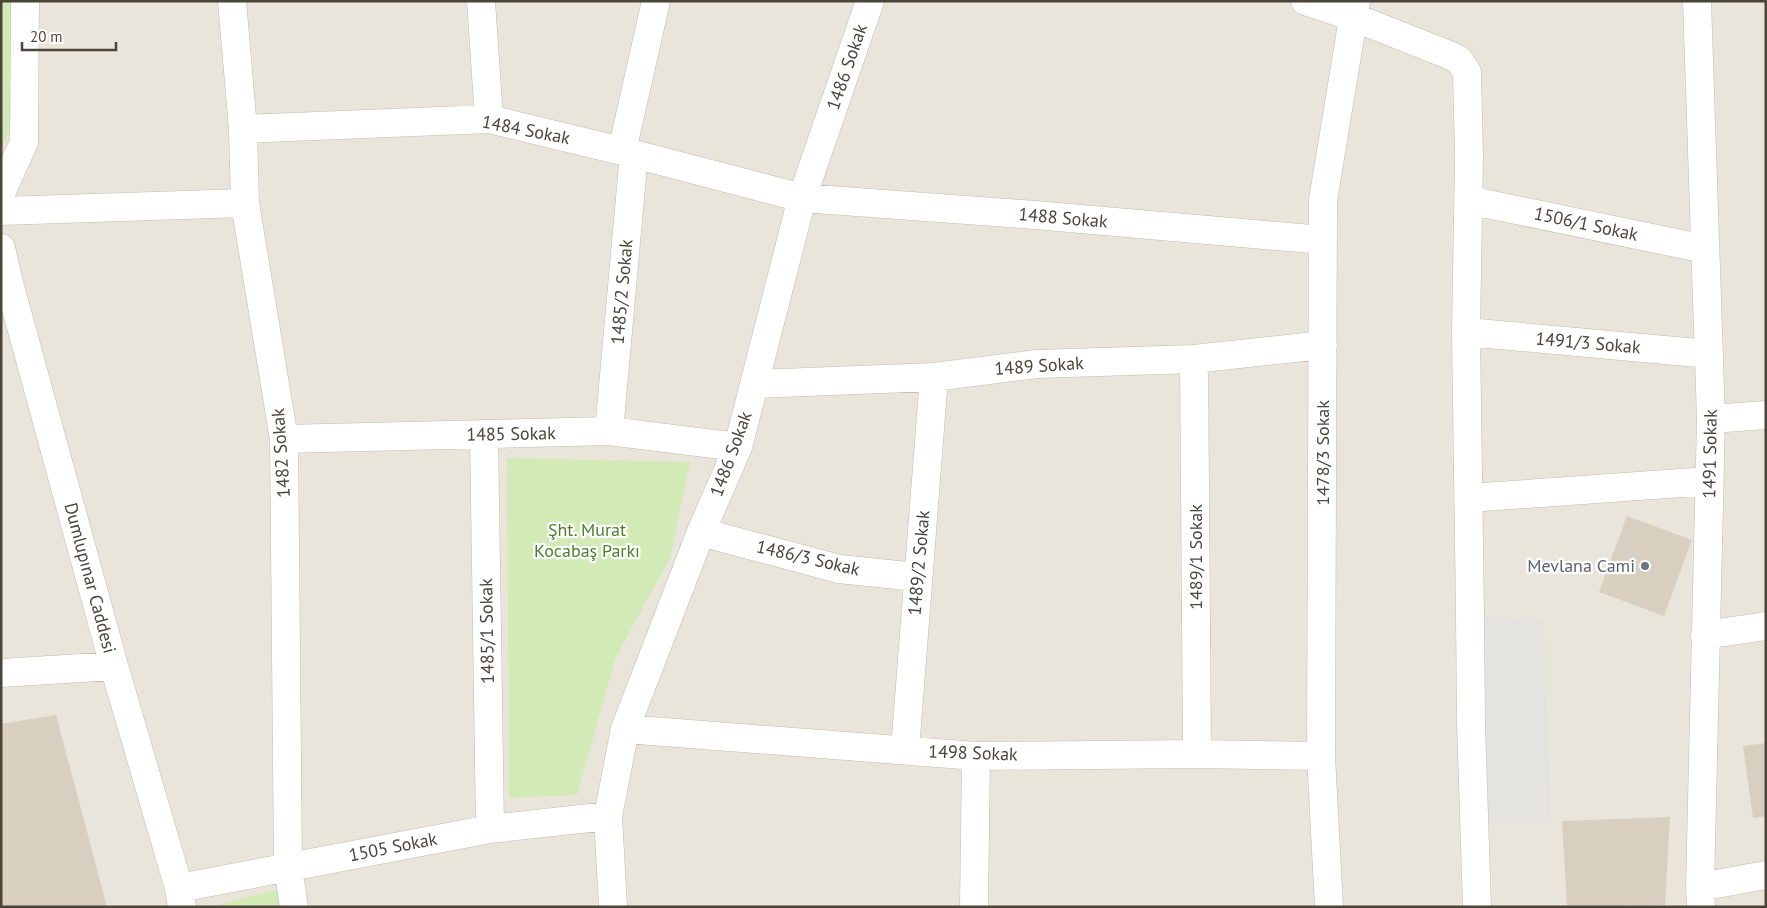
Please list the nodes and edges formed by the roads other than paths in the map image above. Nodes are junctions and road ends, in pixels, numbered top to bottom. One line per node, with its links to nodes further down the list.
1 (25, 1): 12 (street)
2 (232, 1): 10 (street, 1482 Sokak)
3 (481, 1): 9 (street)
4 (656, 1): 11 (street, 1485/2 Sokak)
5 (870, 1): 13 (street, 1486 Sokak)
6 (1305, 1): 8 (street)
7 (1697, 1): 19 (street, 1491 Sokak)
8 (1355, 9): 14 (street); 17 (street, 1478/3 Sokak)
9 (489, 119): 10 (street, 1484 Sokak); 11 (street, 1484 Sokak)
10 (243, 129): 15 (street, 1482 Sokak)
11 (628, 152): 13 (street, 1484 Sokak); 28 (street, 1485/2 Sokak)
12 (1, 192)
13 (802, 198): 17 (street, 1488 Sokak); 25 (street, 1486 Sokak)
14 (1468, 200): 19 (street, 1506/1 Sokak); 20 (street)
15 (245, 203): 16 (street); 30 (street, 1482 Sokak)
16 (1, 211)
17 (1323, 240): 21 (street, 1478/3 Sokak)
18 (1, 248): 38 (street, Dumlupınar Caddesi)
19 (1705, 249): 22 (street, 1491 Sokak)
20 (1466, 332): 22 (street, 1491/3 Sokak); 33 (street)
21 (1323, 345): 23 (street, 1489 Sokak); 44 (street, 1478/3 Sokak)
22 (1709, 354): 27 (street, 1491 Sokak)
23 (1194, 360): 24 (street, 1489 Sokak); 42 (street, 1489/1 Sokak)
24 (934, 377): 25 (street, 1489 Sokak); 35 (street, 1489/2 Sokak)
25 (755, 384): 31 (street, 1486 Sokak)
26 (1766, 415): 27 (street)
27 (1711, 419): 32 (street, 1491 Sokak)
28 (609, 432): 29 (street, 1485 Sokak); 31 (street, 1485 Sokak)
29 (484, 434): 30 (street, 1485 Sokak); 46 (street, 1485/1 Sokak)
30 (284, 438): 47 (street, 1482 Sokak)
31 (738, 446): 34 (street, 1486 Sokak)
32 (1710, 481): 33 (street); 37 (street, 1491 Sokak)
33 (1469, 498): 55 (street)
34 (701, 532): 35 (street, 1486/3 Sokak); 40 (street, 1486 Sokak)
35 (917, 578): 41 (street, 1489/2 Sokak)
36 (1766, 626): 37 (street)
37 (1705, 635): 50 (street, 1491 Sokak)
38 (114, 666): 39 (street); 49 (street, Dumlupınar Caddesi)
39 (1, 673)
40 (625, 729): 41 (street, 1498 Sokak); 45 (street, 1486 Sokak)
41 (905, 750): 43 (street, 1498 Sokak)
42 (1197, 754): 43 (street, 1498 Sokak); 44 (street, 1498 Sokak)
43 (976, 756): 53 (street)
44 (1322, 756): 54 (street, 1478/3 Sokak)
45 (608, 816): 46 (street, 1505 Sokak); 52 (street, 1486 Sokak)
46 (490, 829): 47 (street, 1505 Sokak)
47 (288, 867): 49 (street, 1505 Sokak); 51 (street, 1482 Sokak)
48 (1766, 876): 50 (street)
49 (180, 897)
50 (1701, 897)
51 (294, 907)
52 (613, 907)
53 (974, 907)
54 (1330, 907)
55 (1477, 907)

